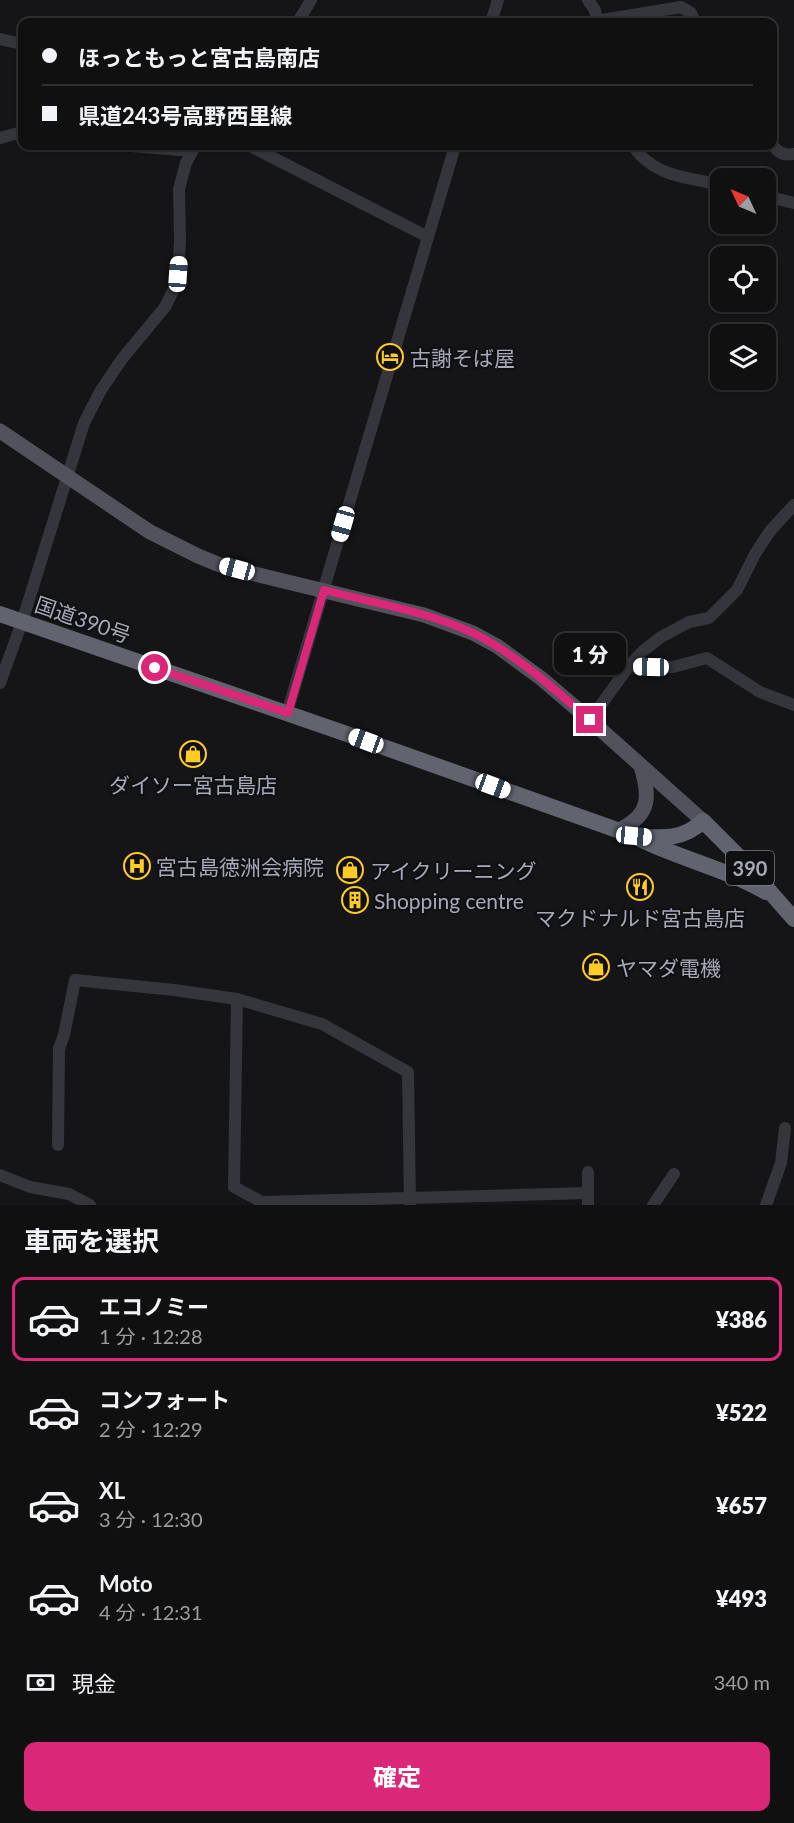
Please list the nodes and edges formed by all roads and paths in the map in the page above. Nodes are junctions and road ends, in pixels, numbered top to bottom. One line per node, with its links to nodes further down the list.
1 (311, 0): 4 (street)
2 (498, 0): 5 (street)
3 (588, 0): 6 (street)
4 (300, 18)
5 (492, 18)
6 (596, 18)
7 (619, 18): 8 (street)
8 (693, 18)
9 (0, 39): 10 (street)
10 (18, 43)
11 (18, 133): 12 (street)
12 (0, 138)
13 (192, 150): 24 (street)
14 (258, 150): 22 (street)
15 (454, 150): 22 (street)
16 (637, 150): 19 (street)
17 (776, 150): 18 (street)
18 (794, 154)
19 (710, 183)
20 (776, 199): 21 (street)
21 (794, 203)
22 (428, 237): 26 (street)
23 (0, 431): 24 (main road)
24 (68, 476): 26 (main road); 28 (street)
25 (794, 505): 29 (street)
26 (324, 590): 32 (street); 33 (main road)
27 (0, 614): 28 (highway, 国道390号)
28 (22, 622): 30 (street); 32 (highway, 国道390号)
29 (629, 666): 31 (street); 33 (street)
30 (0, 683)
31 (794, 705)
32 (288, 713): 36 (highway, 国道390号)
33 (590, 720): 34 (main road)
34 (641, 764): 35 (main road); 36 (main road)
35 (703, 821): 36 (highway, 国道390号); 37 (highway, 390)
36 (627, 833): 37 (highway)
37 (777, 898): 38 (highway, 390)
38 (794, 919)
39 (237, 999): 41 (street); 46 (street); 47 (street)
40 (785, 1128): 50 (street)
41 (58, 1145)
42 (588, 1172): 45 (street)
43 (674, 1174): 49 (street)
44 (0, 1175): 48 (street)
45 (588, 1199): 46 (street)
46 (410, 1201): 47 (street)
47 (261, 1203)
48 (90, 1205)
49 (653, 1205)
50 (766, 1205)

